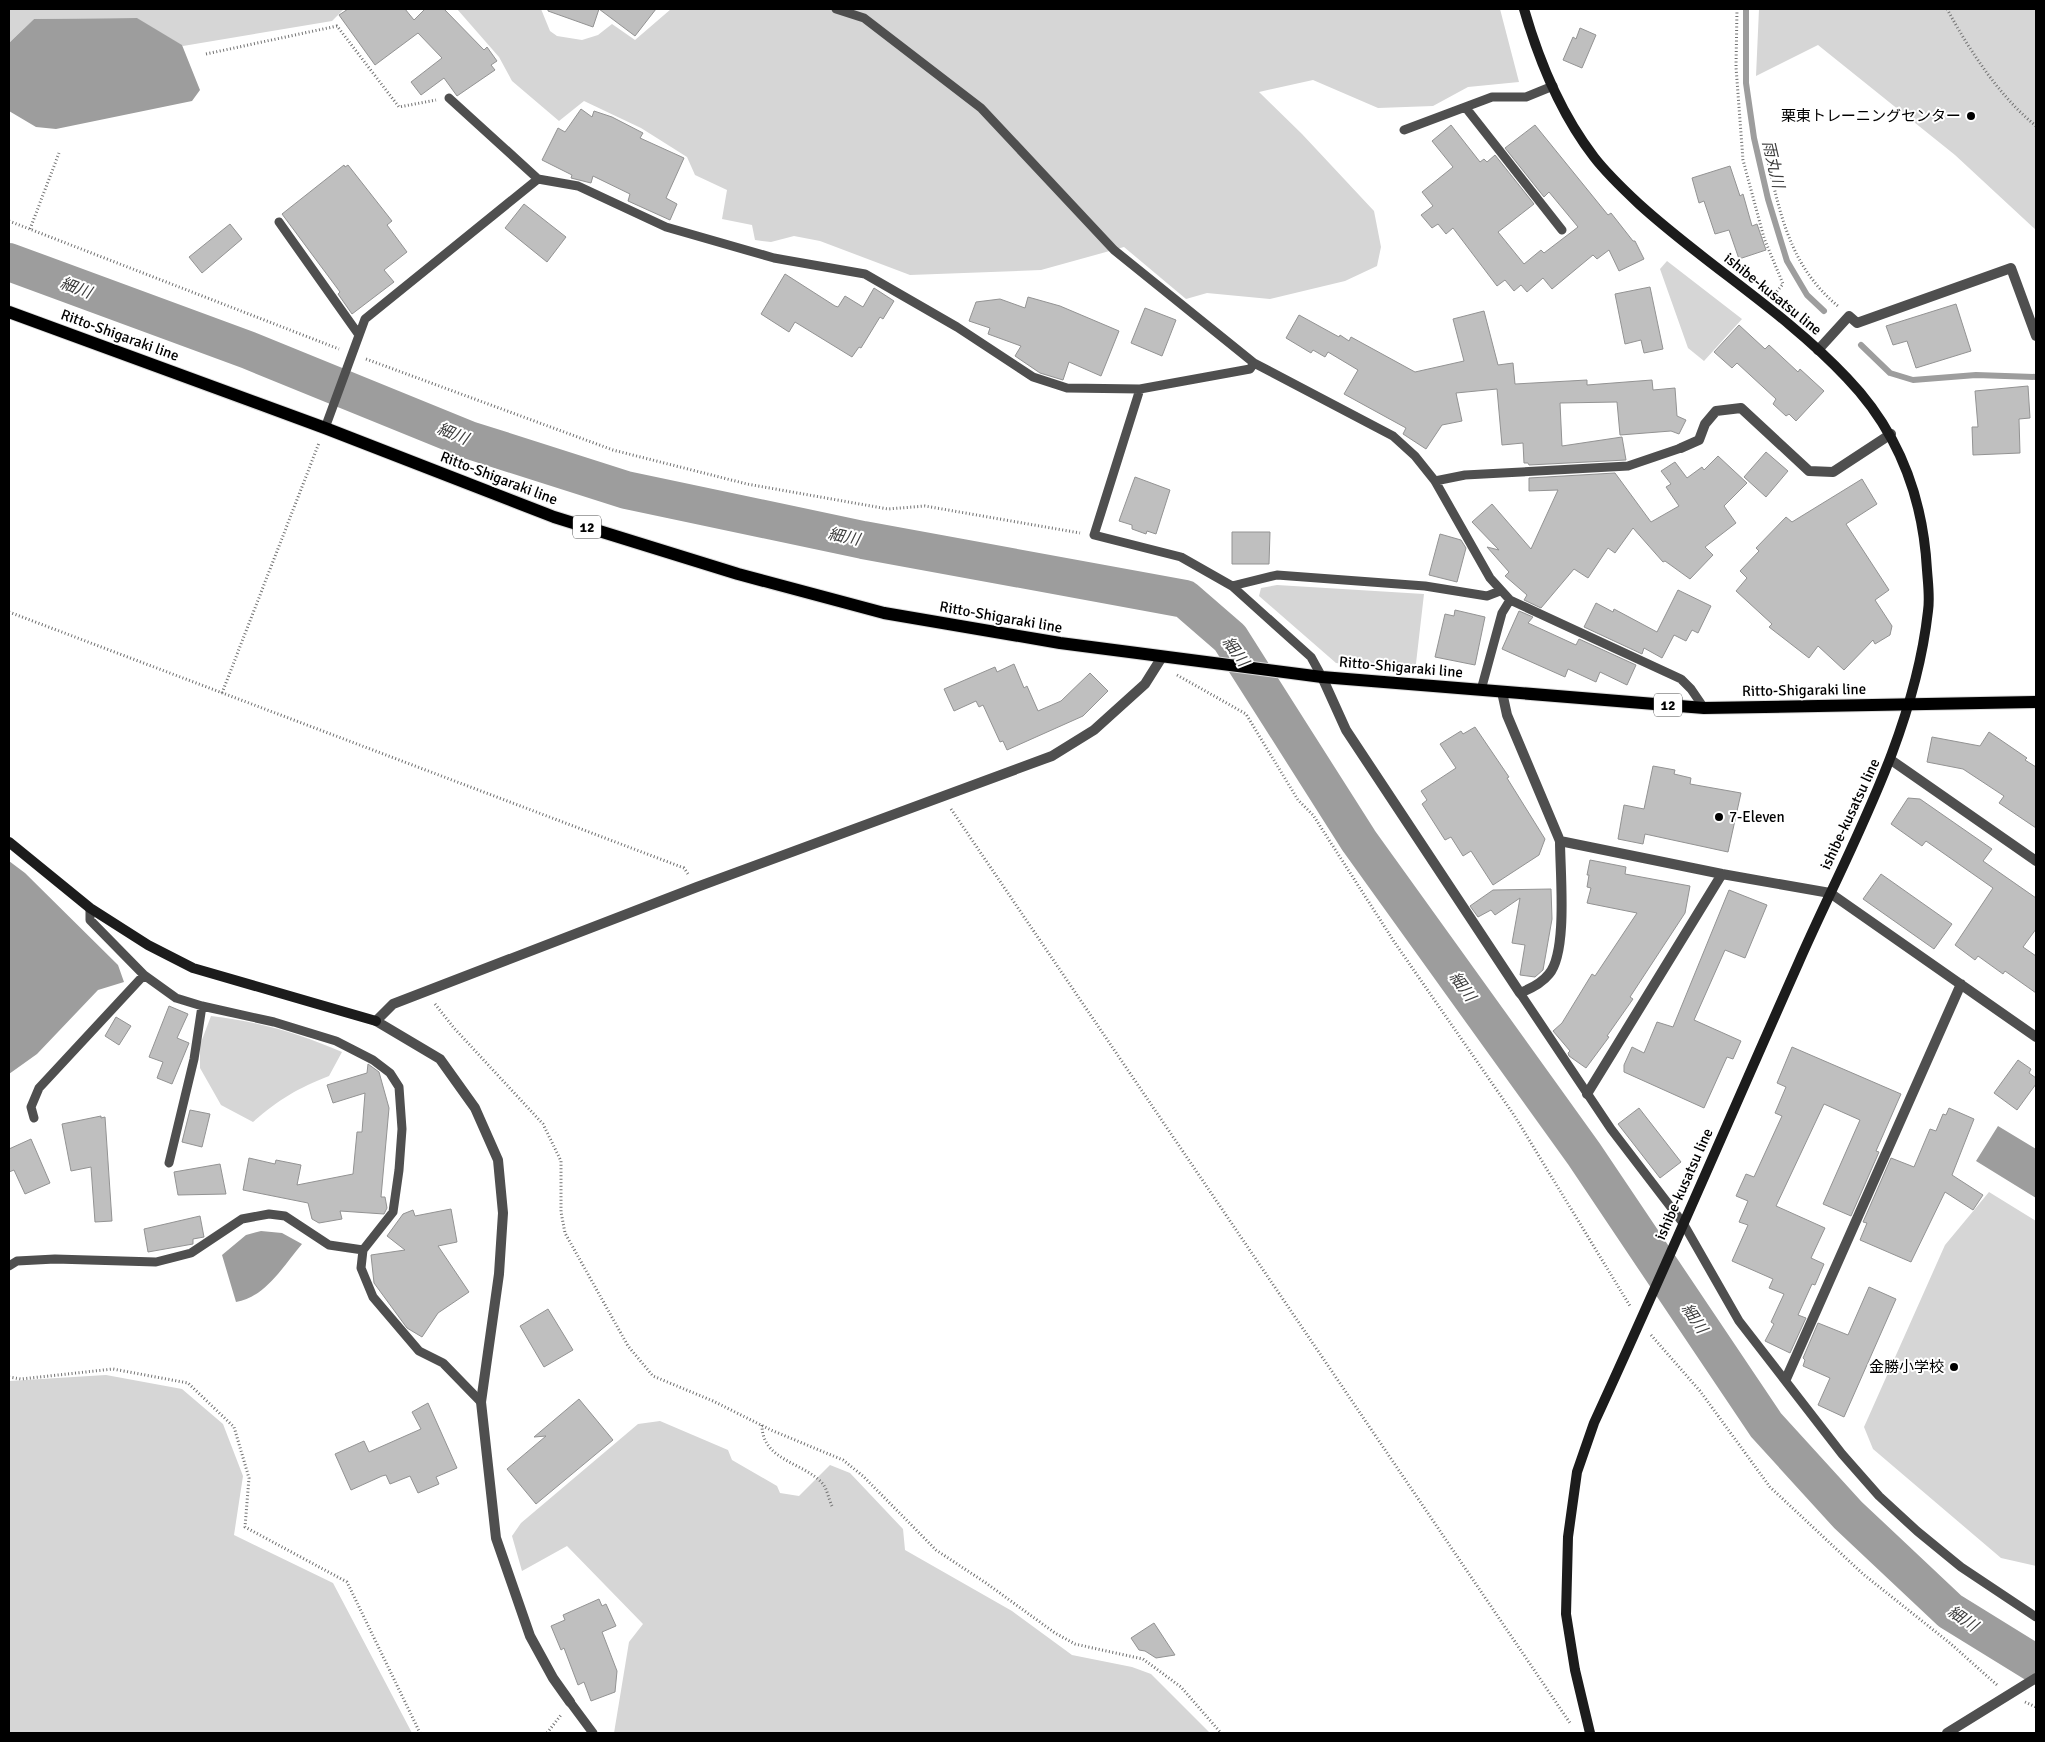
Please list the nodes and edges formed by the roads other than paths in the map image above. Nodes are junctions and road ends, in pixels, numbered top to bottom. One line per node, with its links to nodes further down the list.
1 (836, 9): 14 (lane)
2 (1524, 9): 3 (main road, ishibe-kusatsu line)
3 (1553, 86): 5 (lane); 13 (main road, ishibe-kusatsu line)
4 (449, 98): 7 (lane)
5 (1466, 108): 6 (lane); 9 (lane)
6 (1404, 130)
7 (538, 179): 11 (lane); 15 (lane)
8 (279, 222): 11 (lane)
9 (1562, 230)
10 (9, 312): 16 (main road, Ritto-Shigaraki line / 12)
11 (359, 335): 16 (lane)
12 (2036, 336): 13 (street)
13 (1818, 350): 17 (main road, ishibe-kusatsu line)
14 (1254, 363): 15 (lane); 19 (lane)
15 (1140, 388): 20 (lane)
16 (325, 428): 23 (main road, Ritto-Shigaraki line / 12)
17 (1891, 434): 18 (street); 28 (main road, ishibe-kusatsu line)
18 (1680, 448): 19 (lane)
19 (1435, 481): 21 (lane)
20 (1232, 586): 21 (lane); 24 (lane)
21 (1500, 591): 22 (lane)
22 (1510, 600): 25 (lane); 29 (lane)
23 (1162, 657): 24 (main road, Ritto-Shigaraki line / 12); 41 (street)
24 (1322, 677): 25 (main road, Ritto-Shigaraki line / 12); 39 (street)
25 (1481, 690): 26 (main road, Ritto-Shigaraki line / 12)
26 (1502, 692): 29 (main road, Ritto-Shigaraki line / 12); 31 (street)
27 (2036, 702): 28 (main road, Ritto-Shigaraki line / 12)
28 (1908, 705): 29 (main road, Ritto-Shigaraki line / 12); 30 (main road, ishibe-kusatsu line)
29 (1704, 708)
30 (1891, 760): 33 (street); 35 (main road, ishibe-kusatsu line)
31 (1560, 841): 34 (street); 39 (street)
32 (9, 842): 36 (main road)
33 (2036, 861)
34 (1722, 874): 35 (street); 43 (street)
35 (1830, 893): 38 (street); 46 (main road, ishibe-kusatsu line)
36 (90, 908): 37 (lane); 41 (main road)
37 (144, 975): 40 (lane); 44 (lane)
38 (1961, 984): 42 (street); 49 (street)
39 (1520, 993): 43 (lane)
40 (202, 1006): 45 (lane); 47 (lane)
41 (376, 1021): 50 (street)
42 (2036, 1037)
43 (1587, 1094): 46 (lane)
44 (34, 1118)
45 (169, 1163)
46 (1681, 1227): 49 (lane); 54 (main road, ishibe-kusatsu line)
47 (362, 1250): 48 (lane); 50 (lane)
48 (9, 1266)
49 (1786, 1379): 51 (lane)
50 (481, 1402): 53 (street)
51 (2036, 1617)
52 (2036, 1678): 56 (street)
53 (570, 1702): 55 (lane)
54 (1588, 1728)
55 (593, 1733)
56 (1947, 1733)

